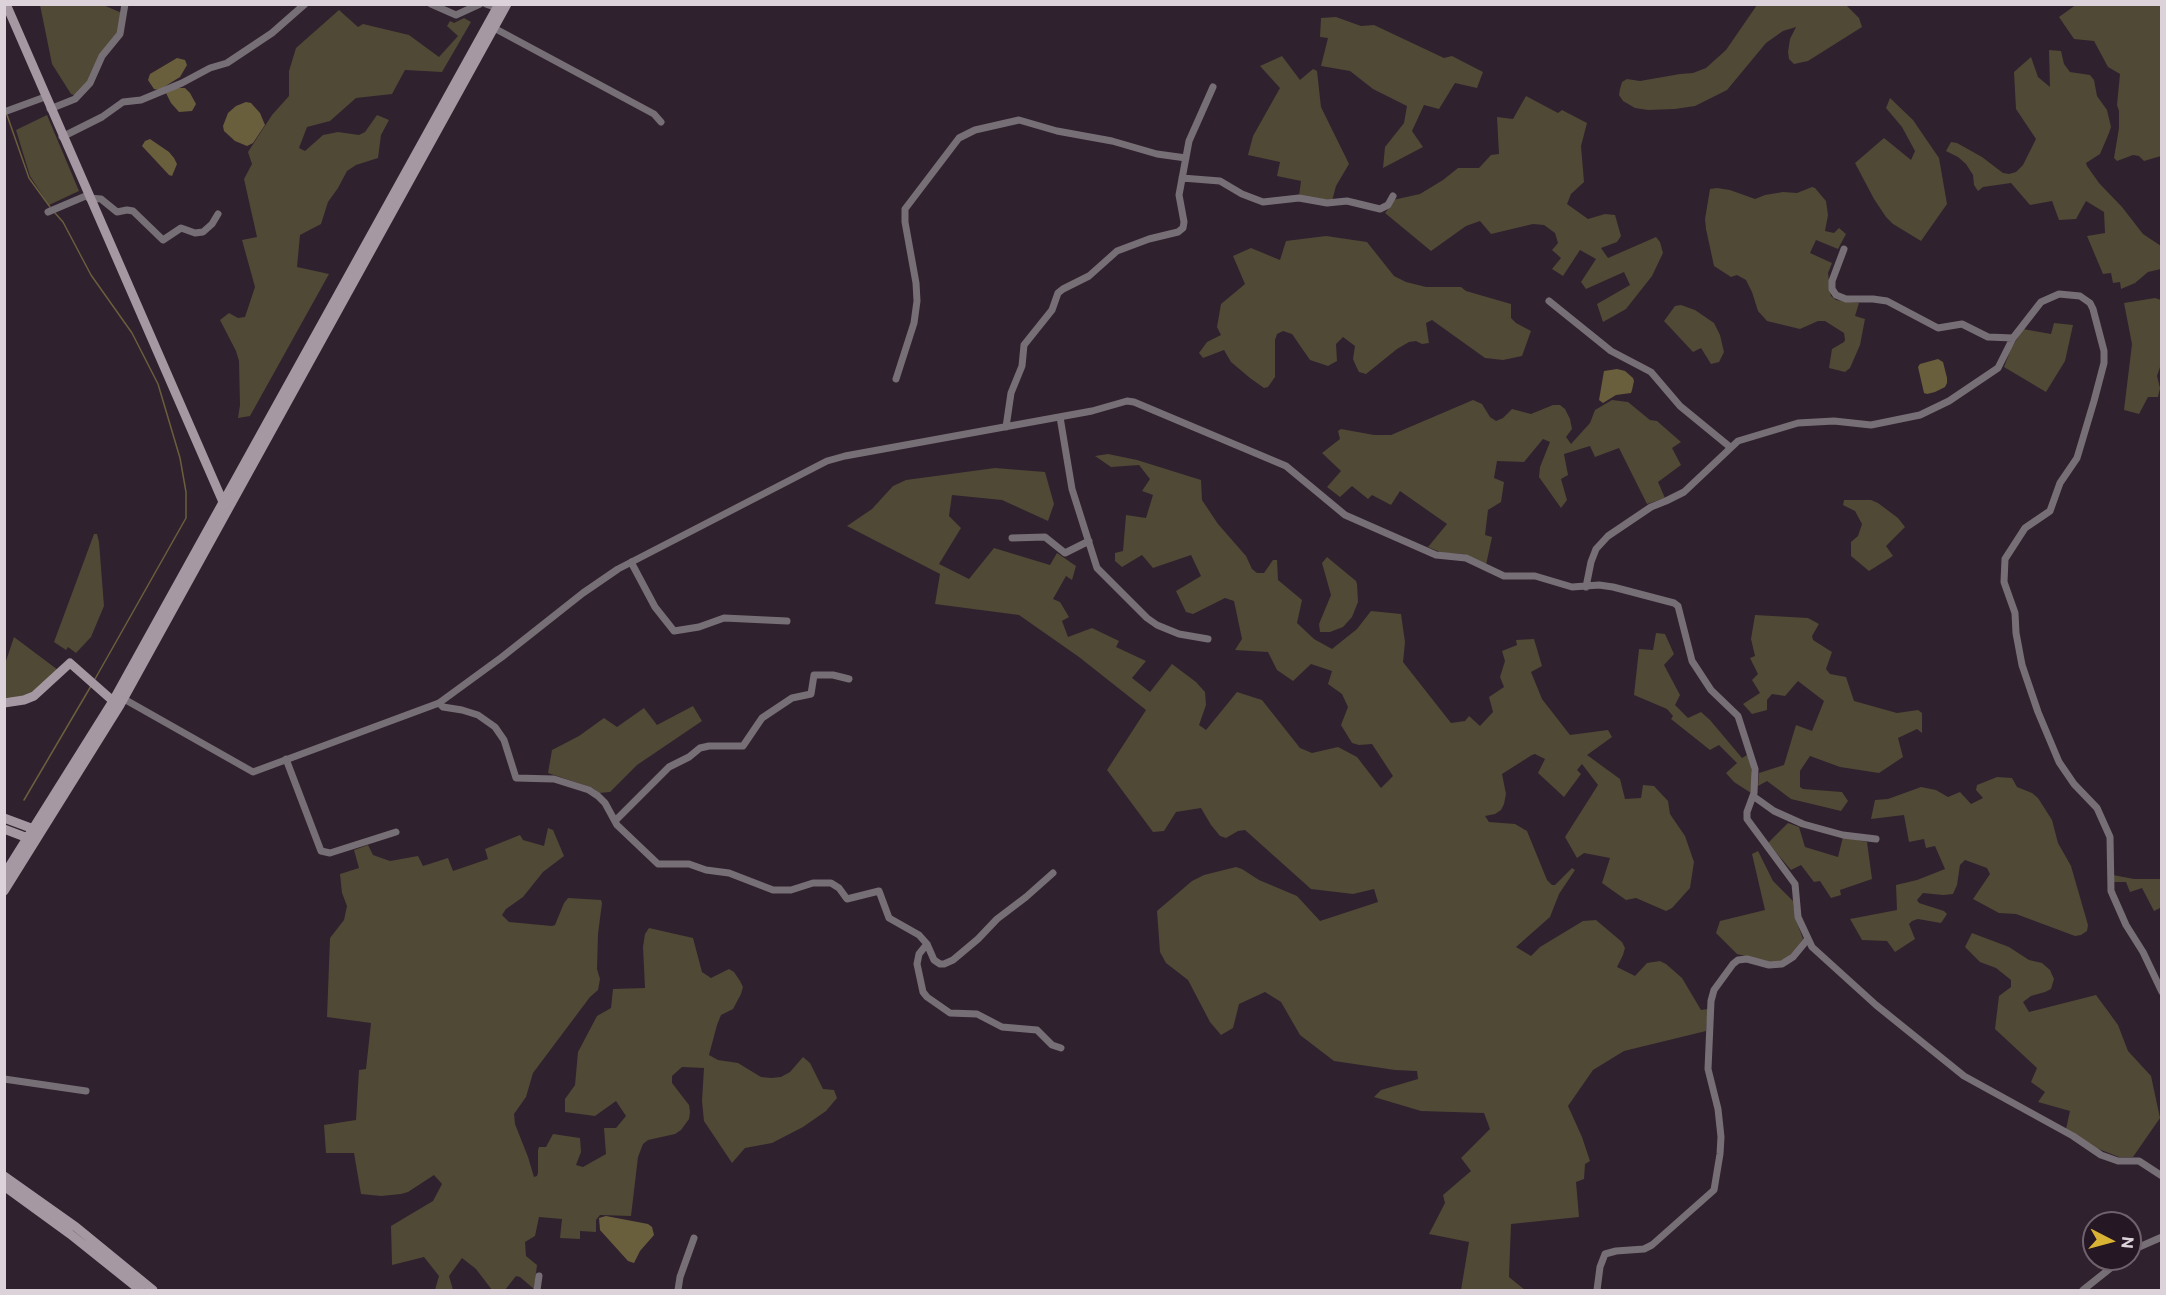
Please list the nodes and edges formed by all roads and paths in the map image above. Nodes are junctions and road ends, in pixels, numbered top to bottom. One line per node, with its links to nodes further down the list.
1 (6, 4): 11 (main road)
2 (125, 4): 12 (street)
3 (305, 4): 15 (street)
4 (431, 4): 5 (street)
5 (480, 4)
6 (486, 4): 8 (street)
7 (507, 4): 9 (main road)
8 (498, 6): 29 (main road)
9 (494, 28): 14 (street); 37 (main road)
10 (1213, 87): 16 (street)
11 (45, 97): 12 (main road); 13 (street)
12 (50, 109): 15 (main road)
13 (4, 112)
14 (661, 122)
15 (62, 137): 19 (main road)
16 (1186, 158): 17 (street); 25 (street)
17 (1182, 178): 18 (street); 27 (street)
18 (1393, 196)
19 (88, 197): 20 (street); 21 (street); 29 (main road)
20 (48, 212)
21 (218, 214)
22 (1844, 249): 24 (street)
23 (1549, 301): 28 (street)
24 (2013, 338): 28 (street); 55 (street)
25 (896, 379)
26 (1060, 417): 27 (street); 31 (street); 33 (street)
27 (1006, 427): 32 (street)
28 (1730, 447): 33 (street)
29 (223, 502): 38 (main road)
30 (1012, 538): 31 (street)
31 (1089, 541): 35 (street)
32 (631, 562): 34 (street); 40 (street)
33 (1586, 587): 42 (street)
34 (787, 621)
35 (1209, 639)
36 (849, 679): 44 (street)
37 (123, 699): 41 (street); 46 (main road)
38 (113, 701): 39 (main road); 46 (main road)
39 (4, 703)
40 (439, 703): 41 (street); 44 (street)
41 (286, 759): 47 (street)
42 (1753, 795): 48 (street); 53 (street)
43 (4, 818): 46 (main road)
44 (615, 820): 54 (street)
45 (4, 830): 49 (main road)
46 (38, 830): 49 (main road)
47 (396, 832)
48 (1876, 839)
49 (32, 840): 51 (main road); 52 (main road)
50 (1053, 873): 54 (street)
51 (4, 875)
52 (4, 891)
53 (1807, 940): 60 (street); 71 (street)
54 (927, 944): 56 (street)
55 (2162, 992)
56 (1061, 1048)
57 (4, 1079): 58 (street)
58 (86, 1091)
59 (4, 1176): 68 (main road)
60 (2162, 1176)
61 (4, 1186): 67 (main road)
62 (2162, 1237): 64 (street)
63 (694, 1238): 70 (street)
64 (2142, 1246)
65 (2107, 1271): 72 (street)
66 (539, 1276): 69 (street)
67 (140, 1290)
68 (153, 1290)
69 (537, 1290)
70 (678, 1290)
71 (1597, 1290)
72 (2083, 1290)

